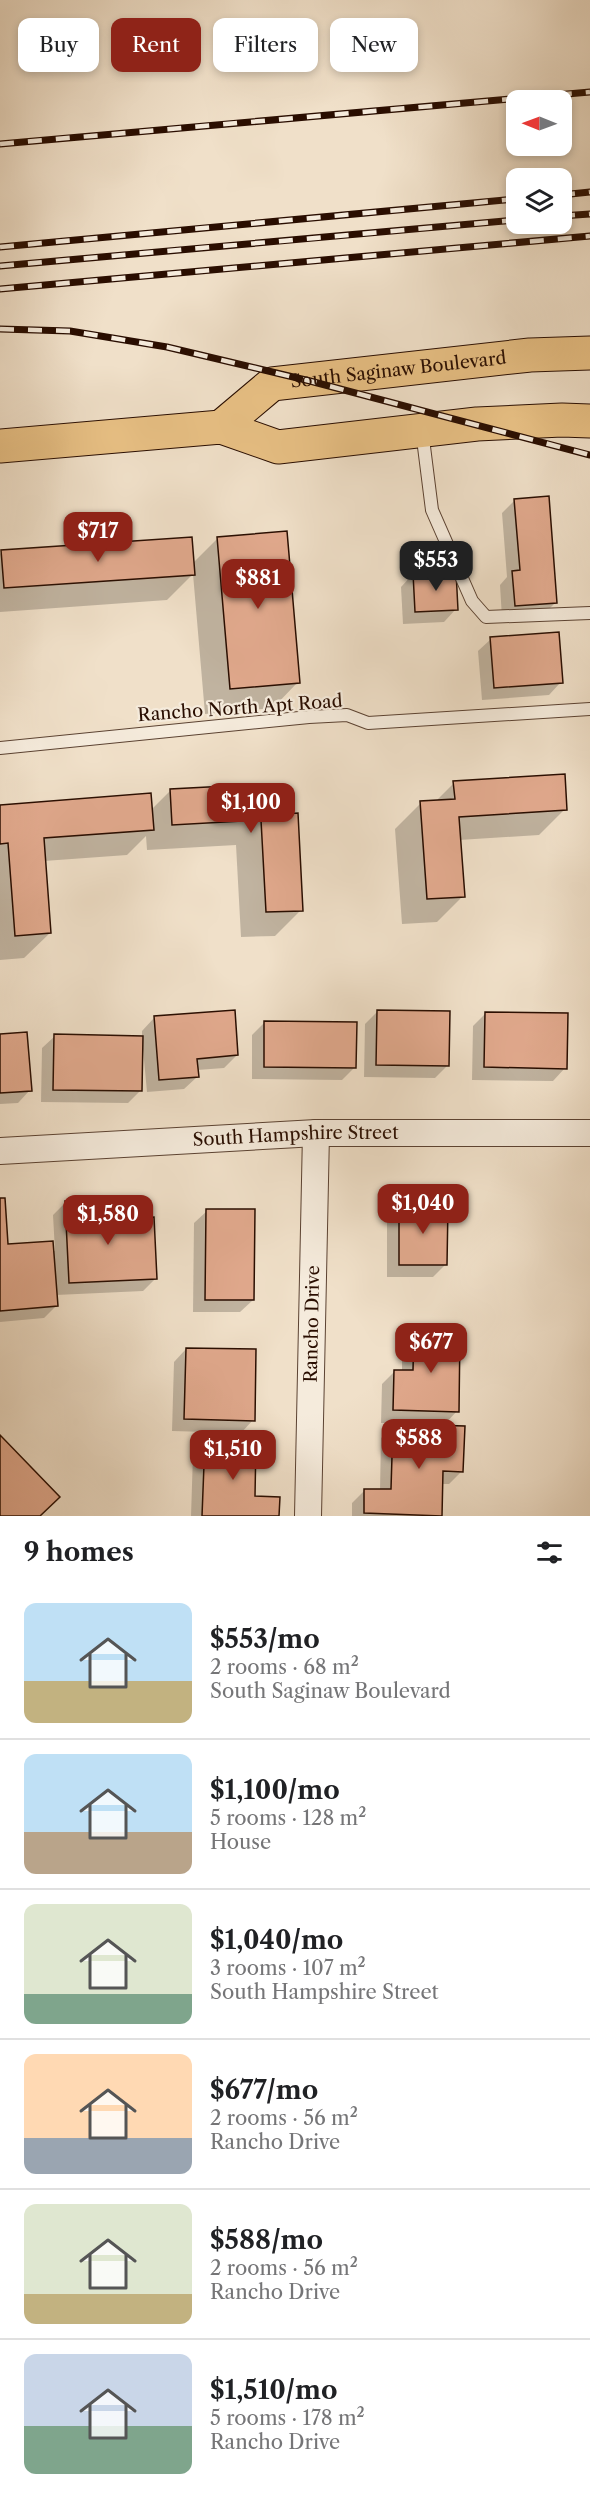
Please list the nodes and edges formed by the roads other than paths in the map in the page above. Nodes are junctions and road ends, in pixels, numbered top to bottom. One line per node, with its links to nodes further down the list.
1 (590, 352): 3 (main road, South Saginaw Boulevard)
2 (590, 421): 4 (main road)
3 (221, 427): 4 (main road); 5 (main road)
4 (422, 430): 6 (lane)
5 (0, 446)
6 (590, 613)
7 (590, 709): 8 (lane, Rancho North Apt Road)
8 (0, 748)
9 (316, 1133): 10 (street, South Hampshire Street); 11 (street, South Hampshire Street); 12 (street, Rancho Drive)
10 (590, 1133)
11 (0, 1151)
12 (308, 1516)

